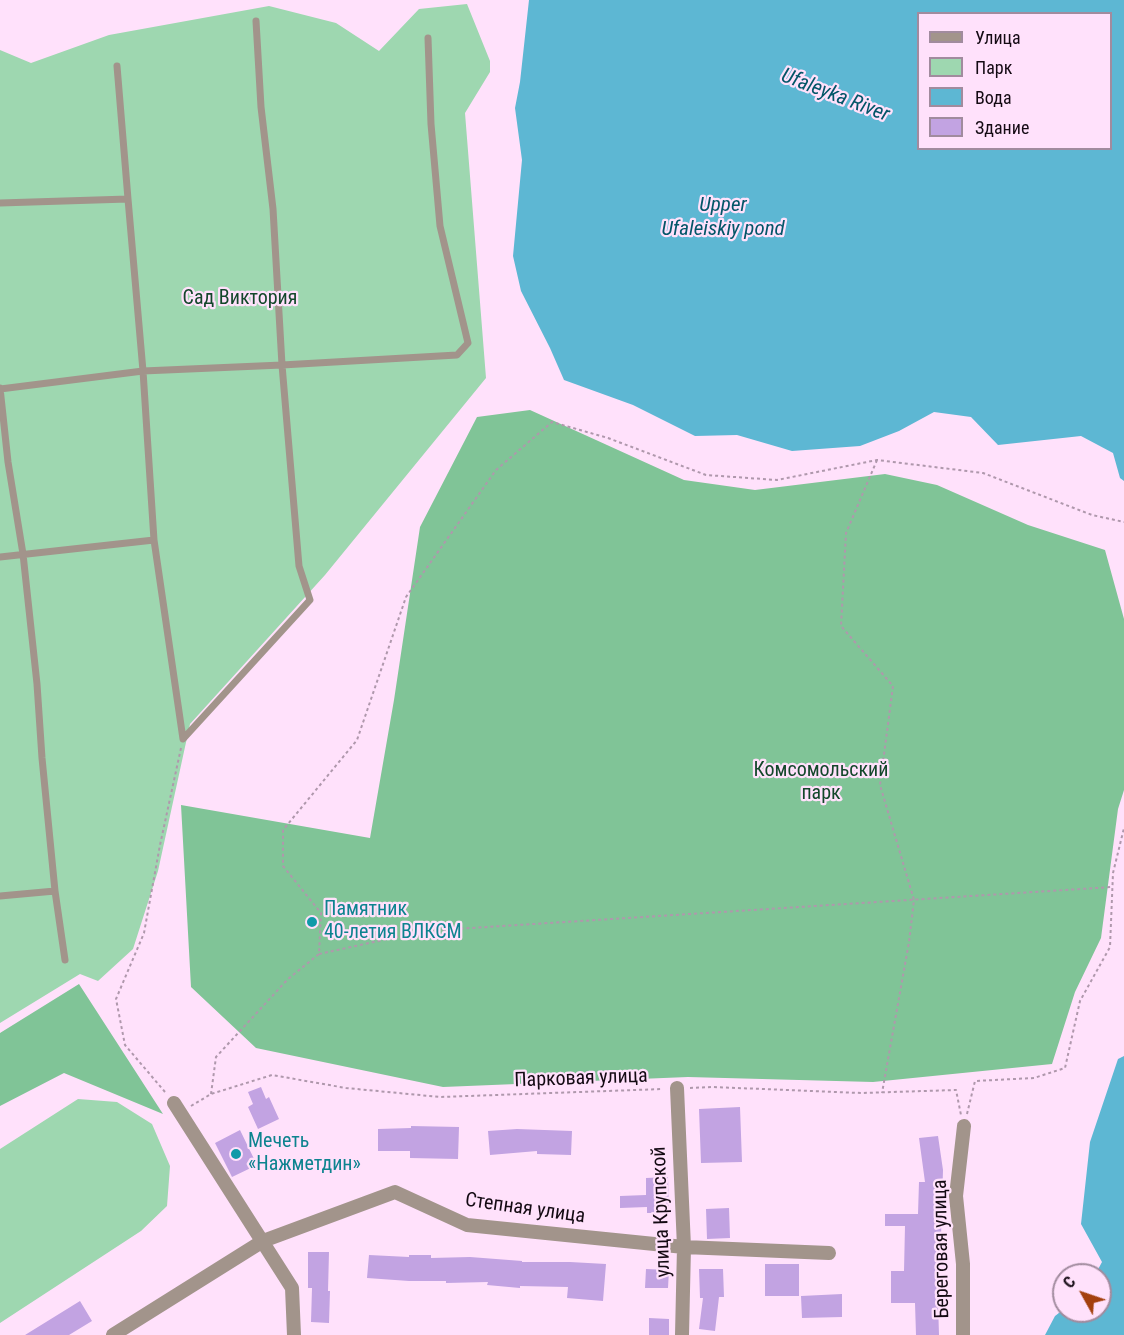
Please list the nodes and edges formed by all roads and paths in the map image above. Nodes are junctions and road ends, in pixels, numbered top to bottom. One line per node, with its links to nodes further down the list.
1 (256, 21): 6 (lane)
2 (428, 38): 6 (lane)
3 (117, 66): 4 (lane)
4 (128, 199): 5 (lane); 7 (lane)
5 (0, 202)
6 (282, 365): 7 (lane); 14 (lane)
7 (143, 371): 8 (lane); 11 (lane)
8 (0, 388): 12 (lane)
9 (877, 460): 10 (path); 19 (path); 20 (path)
10 (1124, 522)
11 (154, 540): 12 (lane); 14 (lane)
12 (23, 554): 13 (lane); 17 (lane)
13 (0, 557)
14 (183, 739): 25 (path)
15 (1124, 828): 16 (path)
16 (1112, 887): 19 (path); 26 (path)
17 (55, 891): 18 (lane); 21 (lane)
18 (0, 896)
19 (914, 900): 20 (path); 23 (path)
20 (319, 954): 24 (path)
21 (65, 960)
22 (677, 1088): 23 (path, Парковая улица); 24 (path, Парковая улица); 28 (street, улица Крупской)
23 (882, 1093): 26 (path, Парковая улица)
24 (211, 1094): 25 (path, Парковая улица)
25 (177, 1107): 27 (street)
26 (964, 1126): 33 (street, Береговая улица)
27 (263, 1241): 28 (street, Степная улица); 30 (street, Степная улица); 31 (street)
28 (684, 1247): 29 (street, Степная улица); 32 (street, улица Крупской)
29 (829, 1253)
30 (113, 1335)
31 (294, 1335)
32 (682, 1335)
33 (963, 1335)

